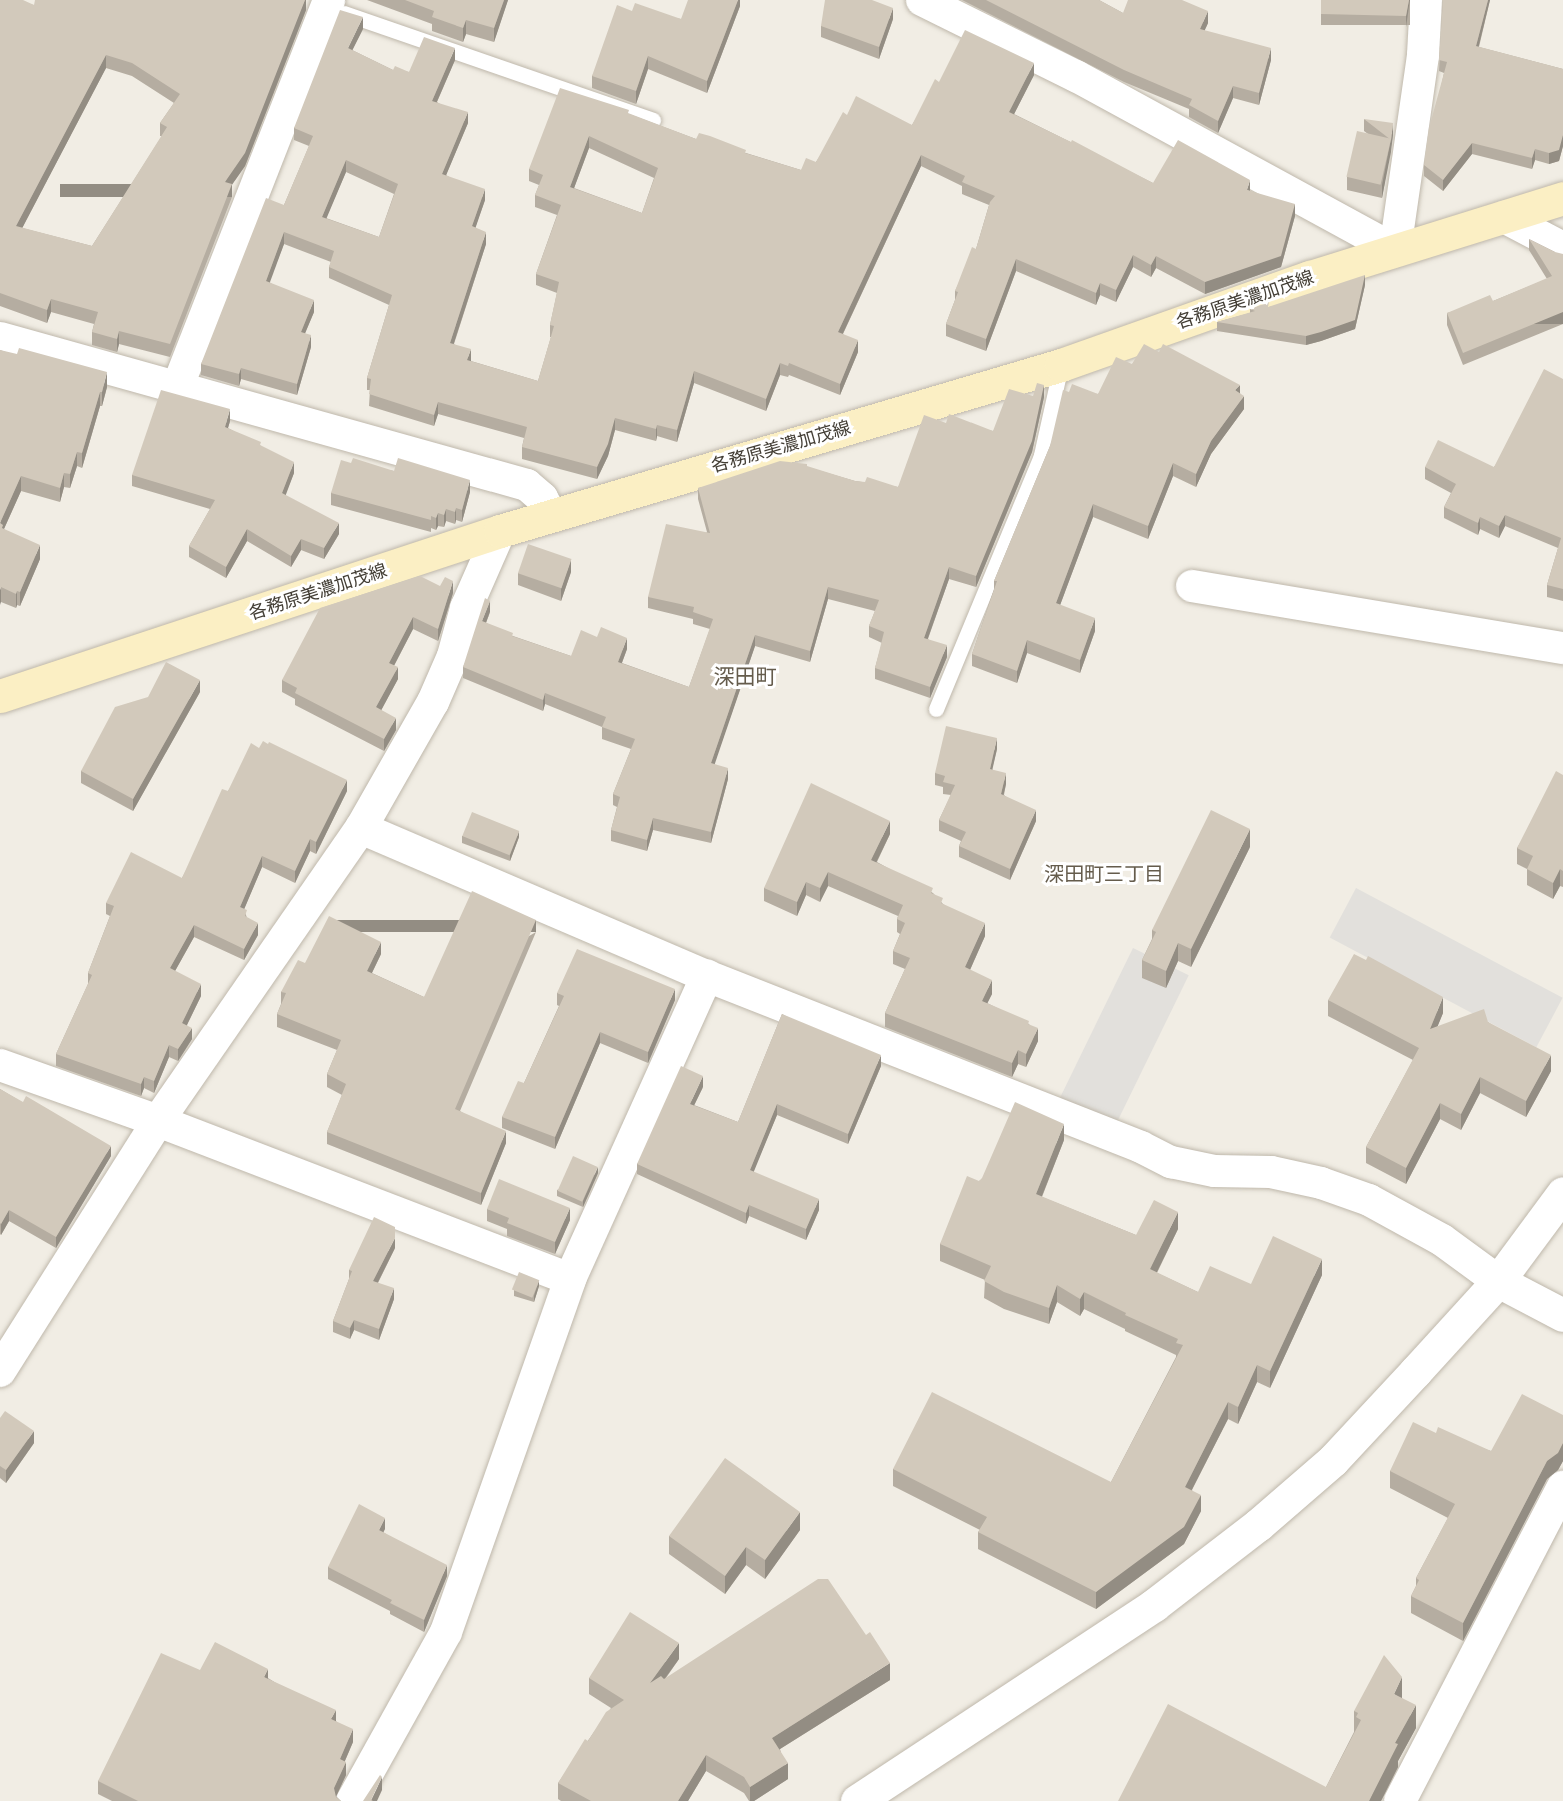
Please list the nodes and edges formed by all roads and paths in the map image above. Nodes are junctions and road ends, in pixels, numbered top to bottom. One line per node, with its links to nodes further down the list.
1 (922, 0): 8 (street)
2 (1426, 0): 8 (street)
3 (328, 4): 4 (lane); 11 (street)
4 (653, 120)
5 (1563, 198): 6 (main road, 各務原美濃加茂線)
6 (1504, 217): 7 (street); 8 (main road, 各務原美濃加茂線)
7 (1563, 248)
8 (1395, 250): 10 (main road, 各務原美濃加茂線)
9 (0, 338): 11 (street)
10 (1061, 364): 12 (main road, 各務原美濃加茂線); 17 (lane)
11 (177, 388): 12 (street)
12 (551, 515): 13 (main road, 各務原美濃加茂線)
13 (500, 531): 16 (main road, 各務原美濃加茂線); 18 (street)
14 (1192, 586): 15 (street)
15 (1563, 648)
16 (0, 696)
17 (936, 709)
18 (362, 828): 19 (street); 21 (street)
19 (707, 976): 23 (street); 24 (street)
20 (0, 1065): 21 (street)
21 (158, 1121): 23 (street); 26 (street)
22 (1563, 1193): 24 (street)
23 (570, 1279): 28 (street)
24 (1498, 1281): 25 (street); 29 (street)
25 (1563, 1315)
26 (0, 1371)
27 (1563, 1487): 30 (street)
28 (352, 1801)
29 (857, 1801)
30 (1400, 1801)

